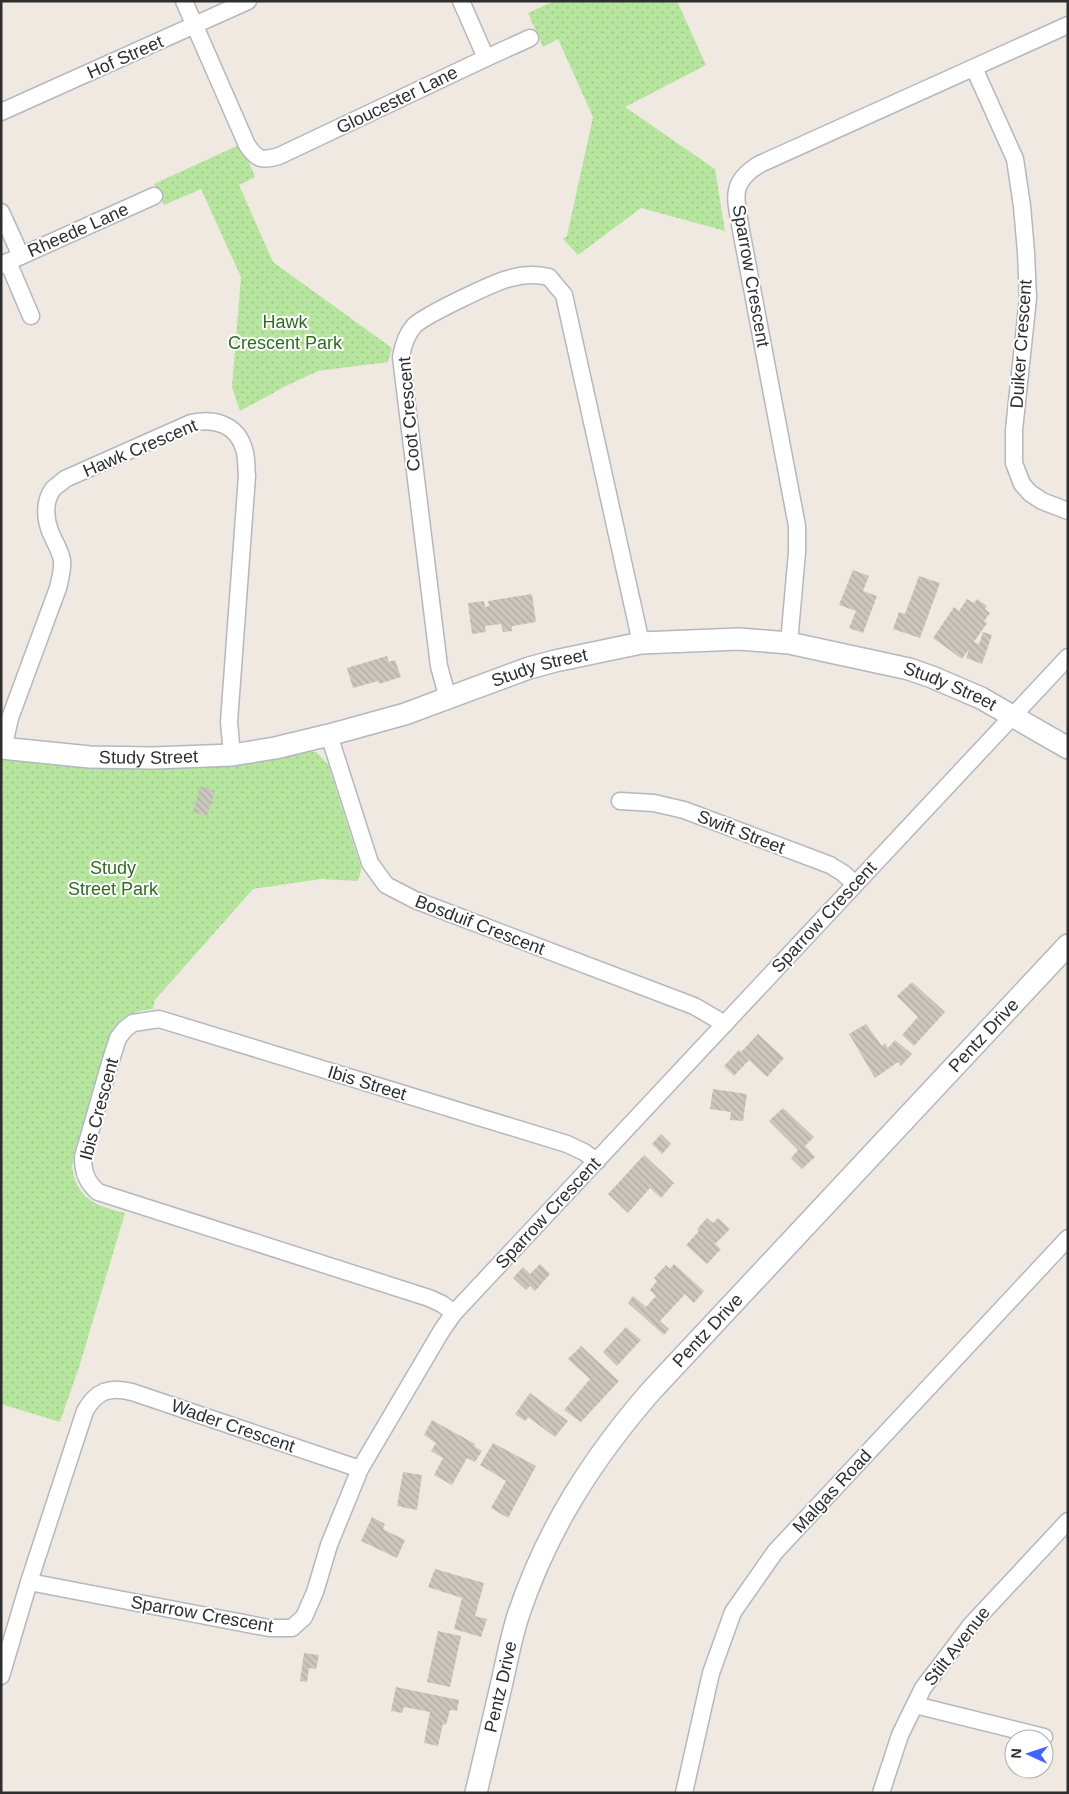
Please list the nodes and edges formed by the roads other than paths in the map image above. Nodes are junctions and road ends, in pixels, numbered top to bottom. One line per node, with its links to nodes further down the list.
1 (184, 1): 5 (street)
2 (248, 1): 5 (street, Hof Street)
3 (460, 1): 7 (street)
4 (1068, 25): 8 (street, Sparrow Crescent)
5 (195, 26): 7 (street, Gloucester Lane); 9 (street, Hof Street)
6 (530, 38): 7 (street, Gloucester Lane)
7 (486, 58)
8 (974, 68): 14 (street, Duiker Crescent); 16 (street, Sparrow Crescent)
9 (1, 112)
10 (154, 196): 12 (street, Rheede Lane)
11 (1, 212): 12 (street)
12 (10, 261): 13 (street)
13 (31, 316)
14 (1068, 511)
15 (641, 643): 16 (street, Study Street); 18 (street, Study Street); 18 (street, Coot Crescent)
16 (789, 643): 19 (street, Study Street)
17 (1068, 657): 19 (street, Sparrow Crescent)
18 (448, 700): 20 (street, Study Street)
19 (1012, 715): 22 (street, Study Street); 25 (street, Sparrow Crescent)
20 (329, 735): 23 (street, Study Street); 28 (street, Bosduif Crescent)
21 (2, 748): 23 (street, Study Street); 23 (street, Hawk Crescent)
22 (1068, 748)
23 (232, 755)
24 (620, 800): 25 (street, Swift Street)
25 (856, 884): 28 (street, Sparrow Crescent)
26 (1068, 945): 38 (street, Pentz Drive)
27 (133, 1023): 29 (street, Ibis Street); 31 (street, Ibis Crescent)
28 (725, 1024): 29 (street, Sparrow Crescent)
29 (597, 1161): 31 (street, Sparrow Crescent)
30 (1068, 1238): 39 (street, Malgas Road)
31 (454, 1313): 32 (street, Sparrow Crescent)
32 (360, 1469): 34 (street, Sparrow Crescent); 34 (street, Wader Crescent)
33 (1068, 1521): 36 (street, Stilt Avenue)
34 (29, 1582): 35 (street)
35 (1, 1676)
36 (915, 1705): 37 (street); 40 (street, Stilt Avenue)
37 (1012, 1729)
38 (476, 1793)
39 (684, 1793)
40 (881, 1793)

